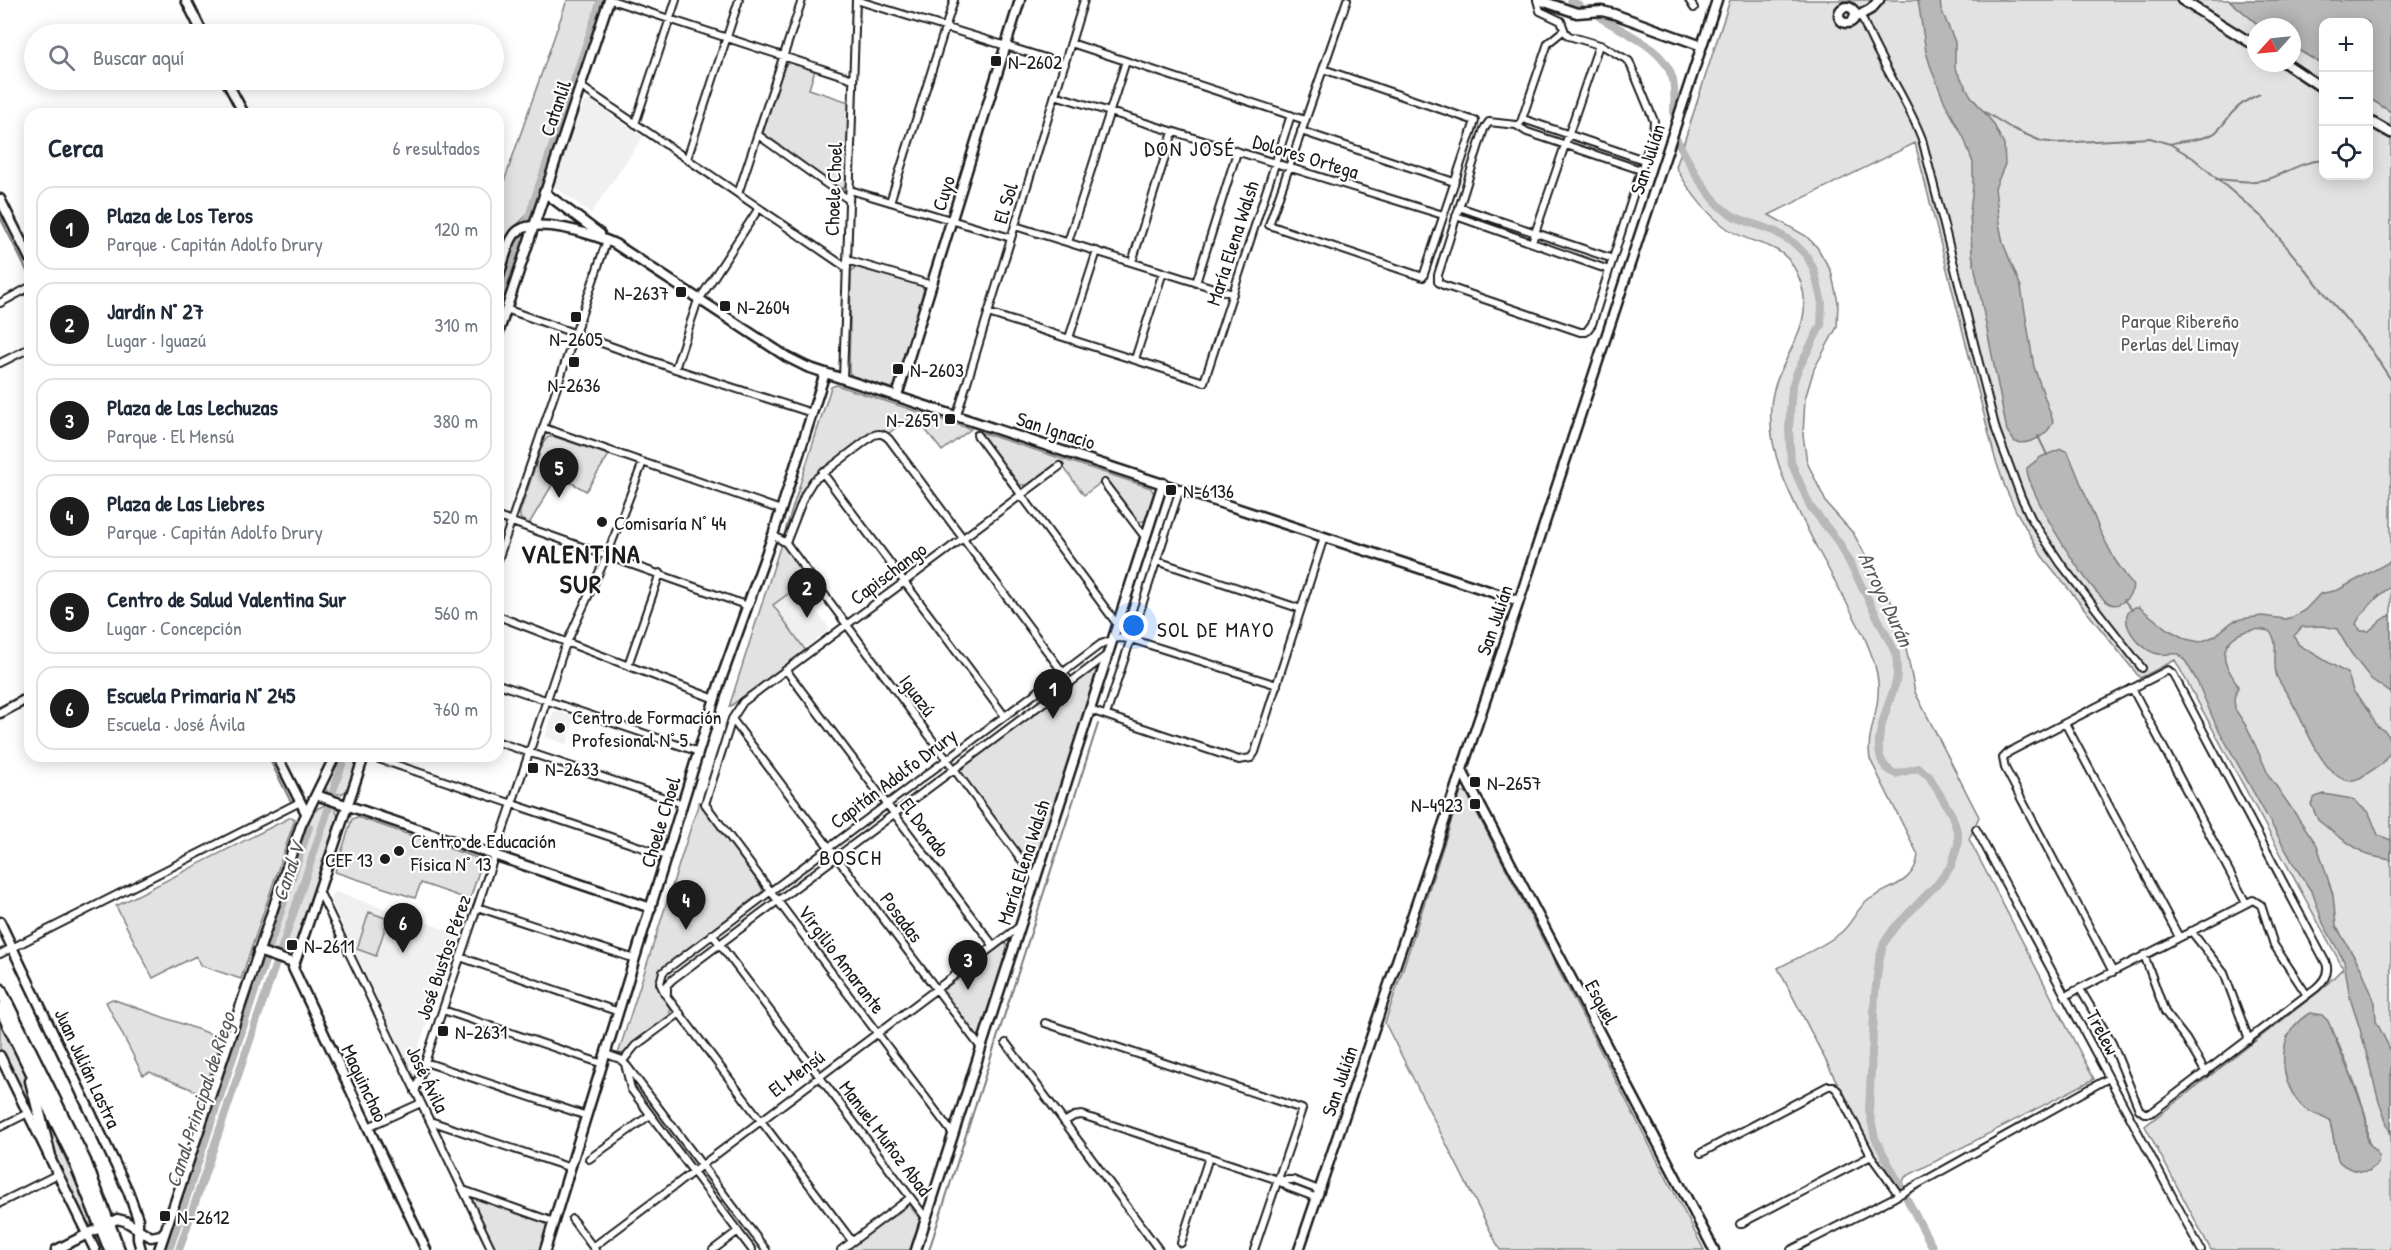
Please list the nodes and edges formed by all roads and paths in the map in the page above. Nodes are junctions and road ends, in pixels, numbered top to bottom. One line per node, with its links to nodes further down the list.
1 (186, 0): 20 (street)
2 (610, 0): 19 (street); 35 (street, Catanlil)
3 (676, 0): 19 (street)
4 (739, 0): 23 (street)
5 (802, 0): 29 (street)
6 (856, 0): 21 (street); 34 (street, Choele Choel)
7 (954, 0): 21 (street)
8 (1020, 0): 27 (street, Cuyo)
9 (1084, 0): 25 (street, El Sol)
10 (1347, 0): 32 (street, María Elena Walsh)
11 (1538, 0): 22 (street); 28 (street)
12 (1689, 0): 17 (street)
13 (1717, 0): 28 (street, San Julián)
14 (2182, 0): 24 (street)
15 (1878, 1): 18 (street)
16 (1846, 4): 18 (street); 18 (street)
17 (1694, 8)
18 (1858, 16): 140 (street)
19 (670, 19): 23 (street); 45 (street)
20 (199, 24)
21 (945, 28): 27 (street); 65 (street)
22 (1564, 30): 26 (street); 42 (street)
23 (726, 38): 29 (street); 54 (street)
24 (2247, 40)
25 (1071, 43): 30 (street); 31 (street, El Sol)
26 (1599, 45): 51 (street); 55 (street)
27 (1006, 46): 31 (street); 70 (street, Cuyo)
28 (1702, 46): 129 (street, San Julián)
29 (784, 56): 34 (street); 50 (street)
30 (1126, 61): 40 (street); 41 (street)
31 (1065, 64): 38 (street, El Sol)
32 (1323, 69): 43 (street, María Elena Walsh); 59 (street)
33 (2298, 72): 36 (street)
34 (853, 79): 60 (street, Choele Choel)
35 (580, 86): 45 (street); 61 (street, Catanlil)
36 (2319, 86)
37 (231, 90): 39 (street)
38 (1055, 95): 40 (street, Dolores Ortega); 71 (street, El Sol)
39 (241, 108)
40 (1110, 112): 48 (street, Dolores Ortega); 76 (street)
41 (1291, 115): 43 (street); 56 (street, María Elena Walsh)
42 (1523, 119): 46 (street); 51 (street)
43 (1305, 120): 47 (street, María Elena Walsh)
44 (2373, 123): 49 (street)
45 (635, 124): 54 (street)
46 (1516, 124): 52 (street); 66 (street)
47 (1301, 131): 57 (street, María Elena Walsh); 59 (street)
48 (1173, 132): 53 (street, Dolores Ortega); 83 (street)
49 (2391, 133)
50 (758, 135): 62 (street); 64 (street)
51 (1569, 135): 52 (street); 55 (street)
52 (1565, 144): 58 (street); 73 (street)
53 (1237, 152): 56 (street, Dolores Ortega); 87 (street)
54 (687, 159): 62 (street)
55 (1644, 160): 58 (street)
56 (1275, 163): 57 (street, Dolores Ortega); 90 (street, María Elena Walsh)
57 (1289, 168): 68 (street, Dolores Ortega); 68 (street, María Elena Walsh)
58 (1641, 170): 80 (street)
59 (1454, 182): 68 (street)
60 (850, 190): 64 (street, Choele Choel); 65 (street)
61 (544, 192): 72 (street, Catanlil); 75 (street, San Ignacio)
62 (738, 194): 67 (street)
63 (0, 200): 78 (street)
64 (849, 200): 81 (street, Choele Choel)
65 (890, 202): 70 (street)
66 (1459, 207): 69 (street); 73 (street)
67 (759, 208): 84 (street); 91 (street)
68 (1443, 215)
69 (1456, 216): 77 (street); 85 (street)
70 (952, 221): 74 (street); 88 (street, Cuyo)
71 (1015, 226): 74 (street, El Sol); 76 (street)
72 (533, 227): 75 (street, San Ignacio); 82 (street); 93 (street, Catanlil)
73 (1535, 233): 77 (street); 80 (street)
74 (1011, 238): 94 (street, El Sol)
75 (607, 240): 91 (street, San Ignacio); 96 (street)
76 (1068, 242): 79 (street)
77 (1532, 242): 85 (street)
78 (24, 247)
79 (1097, 251): 83 (street); 97 (street)
80 (1613, 259): 85 (street)
81 (847, 260): 84 (street, Choele Choel); 88 (street)
82 (504, 262)
83 (1132, 262): 86 (street)
84 (847, 268): 103 (street, Choele Choel)
85 (1610, 270)
86 (1163, 272): 87 (street); 99 (street)
87 (1196, 283): 90 (street)
88 (932, 285): 104 (street, Cuyo)
89 (24, 290): 92 (street)
90 (1233, 294): 99 (street, María Elena Walsh)
91 (699, 299): 101 (street); 102 (street, San Ignacio)
92 (0, 303)
93 (506, 309): 95 (street, Catanlil); 96 (street)
94 (988, 313): 97 (street); 106 (street, El Sol)
95 (504, 315)
96 (576, 334): 101 (street); 107 (street)
97 (1069, 338): 99 (street)
98 (24, 351): 100 (street)
99 (1135, 359)
100 (0, 363)
101 (675, 369): 105 (street)
102 (825, 373): 103 (street, San Ignacio); 105 (street, Choele Choel)
103 (843, 379): 104 (street, San Ignacio)
104 (897, 396): 106 (street, San Ignacio)
105 (812, 413): 116 (street, Choele Choel)
106 (957, 415): 113 (street, San Ignacio)
107 (544, 429): 109 (street); 118 (street)
108 (977, 435): 115 (street)
109 (643, 462): 116 (street); 125 (street, José Bustos Pérez)
110 (1060, 466): 115 (street, Capischango)
111 (822, 472): 122 (street); 123 (street); 128 (street)
112 (1104, 483): 120 (street)
113 (1162, 483): 114 (street, San Ignacio); 120 (street, María Elena Walsh)
114 (1180, 489): 121 (street, San Ignacio); 126 (street)
115 (1022, 495): 122 (street, Capischango); 133 (street)
116 (781, 510): 119 (street, Choele Choel)
117 (504, 519): 118 (street)
118 (513, 522): 124 (street); 125 (street)
119 (773, 535): 123 (street, Iguazú); 130 (street, Choele Choel)
120 (1145, 537): 133 (street, María Elena Walsh)
121 (1324, 537): 129 (street, San Ignacio); 131 (street)
122 (963, 538): 128 (street, Capischango); 142 (street)
123 (786, 543): 134 (street, Iguazú)
124 (504, 545)
125 (607, 555): 127 (street); 137 (street, José Bustos Pérez)
126 (1157, 561): 131 (street); 136 (street)
127 (660, 573): 130 (street); 139 (street)
128 (904, 582): 134 (street, Capischango); 153 (street)
129 (1519, 601): 166 (street, San Julián)
130 (748, 606): 147 (street, Choele Choel)
131 (1301, 609): 144 (street)
132 (504, 618): 137 (street)
133 (1117, 624): 135 (street, María Elena Walsh)
134 (846, 626): 141 (street, Capischango); 160 (street, Iguazú)
135 (1112, 639): 136 (street, Capitán Adolfo Drury); 138 (street, María Elena Walsh); 142 (street, Capitán Adolfo Drury)
136 (1131, 639): 144 (street, Capitán Adolfo Drury); 154 (street)
137 (567, 642): 139 (street); 148 (street, José Bustos Pérez)
138 (1107, 655): 143 (street, Capitán Adolfo Drury); 151 (street, María Elena Walsh)
139 (628, 666): 147 (street)
140 (2142, 668)
141 (786, 670): 150 (street, Capischango); 169 (street, El Dorado)
142 (1062, 671): 143 (street); 153 (street, Capitán Adolfo Drury)
143 (1070, 682): 165 (street, Capitán Adolfo Drury)
144 (1277, 685): 154 (street)
145 (504, 686): 148 (street)
146 (2132, 688): 156 (street); 185 (street); 206 (street)
147 (715, 699): 158 (street, Choele Choel)
148 (547, 700): 158 (street); 159 (street, José Bustos Pérez)
149 (24, 701): 152 (street)
150 (738, 708): 155 (street, Choele Choel)
151 (1090, 710): 154 (street); 181 (street, María Elena Walsh)
152 (0, 713)
153 (1004, 715): 160 (street, Capitán Adolfo Drury)
154 (1106, 716)
155 (732, 719): 172 (street, Choele Choel); 177 (street, Posadas)
156 (2065, 723): 192 (street); 202 (street)
157 (504, 744): 159 (street)
158 (699, 752): 171 (street, Choele Choel)
159 (529, 753): 170 (street, José Bustos Pérez); 171 (street)
160 (945, 759): 165 (street, Iguazú); 169 (street, Capitán Adolfo Drury)
161 (281, 762): 168 (street)
162 (332, 762): 167 (street)
163 (362, 762): 173 (street)
164 (388, 762): 170 (street)
165 (953, 769): 175 (street, Capitán Adolfo Drury); 181 (street, Iguazú)
166 (1461, 769): 249 (street, San Julián); 282 (street, Esquel)
167 (316, 795): 173 (street); 174 (street)
168 (300, 802): 174 (street); 195 (street)
169 (886, 803): 175 (street, El Dorado); 177 (street, Capitán Adolfo Drury)
170 (512, 804): 178 (street, José Bustos Pérez); 179 (street)
171 (683, 804): 179 (street, Choele Choel)
172 (705, 804): 183 (street, Virgilio Amarante)
173 (347, 806): 178 (street); 182 (street)
174 (306, 813): 196 (street)
175 (894, 813): 180 (street, Capitán Adolfo Drury); 194 (street, El Dorado)
176 (1976, 829): 207 (street, Trelew)
177 (828, 847): 180 (street, Posadas); 183 (street, Capitán Adolfo Drury)
178 (495, 855): 186 (street, José Bustos Pérez); 187 (street)
179 (667, 856): 187 (street, Choele Choel)
180 (836, 857): 184 (street, Capitán Adolfo Drury); 205 (street, Posadas)
181 (1035, 878): 189 (street, María Elena Walsh)
182 (318, 890): 201 (street); 227 (street, José Ávila)
183 (770, 891): 184 (street, Virgilio Amarante); 191 (street, Capitán Adolfo Drury)
184 (777, 901): 193 (street, Capitán Adolfo Drury); 214 (street, Virgilio Amarante)
185 (2246, 903): 190 (street); 206 (street)
186 (477, 907): 199 (street, José Bustos Pérez); 200 (street)
187 (651, 908): 200 (street, Choele Choel)
188 (0, 922): 195 (street, Juan Julián Lastra)
189 (1020, 926): 194 (street, El Mensú); 217 (street, María Elena Walsh)
190 (2191, 931): 192 (street); 215 (street)
191 (712, 934): 193 (street, Manuel Muñoz Abad); 208 (street, Capitán Adolfo Drury)
192 (2179, 937): 198 (street)
193 (720, 944): 208 (street, Capitán Adolfo Drury); 225 (street, Manuel Muñoz Abad)
194 (993, 945): 205 (street, El Mensú)
195 (13, 948): 197 (street); 258 (street, Juan Julián Lastra)
196 (258, 951): 201 (street); 259 (street)
197 (0, 954)
198 (2145, 955): 202 (street); 224 (street)
199 (460, 957): 210 (street, José Bustos Pérez); 211 (street)
200 (635, 959): 211 (street, Choele Choel)
201 (293, 963): 236 (street, Maquinchao)
202 (2112, 972): 203 (street)
203 (2080, 988): 207 (street); 224 (street)
204 (0, 989): 257 (highway)
205 (935, 989): 214 (street, El Mensú); 217 (street, Posadas)
206 (2307, 995): 215 (street)
207 (2065, 996): 226 (street, Trelew)
208 (668, 997): 212 (street)
209 (0, 1008): 218 (highway)
210 (443, 1010): 221 (street, José Bustos Pérez); 223 (street)
211 (619, 1012): 219 (street, Choele Choel)
212 (680, 1013): 222 (street); 232 (street)
213 (1046, 1023): 247 (street)
214 (877, 1033): 225 (street, El Mensú); 237 (street, Virgilio Amarante)
215 (2249, 1040): 224 (street)
216 (1006, 1044): 234 (street)
217 (981, 1048): 237 (street, María Elena Walsh)
218 (22, 1052): 239 (highway); 257 (highway)
219 (606, 1054): 222 (street); 223 (street, Choele Choel)
220 (0, 1057): 229 (street)
221 (425, 1062): 227 (street, José Bustos Pérez); 231 (street)
222 (624, 1062): 230 (street); 243 (street)
223 (603, 1064): 231 (street, Choele Choel)
224 (2206, 1072)
225 (819, 1077): 232 (street, El Mensú); 251 (street, Manuel Muñoz Abad)
226 (2109, 1078): 250 (street); 284 (street, Trelew)
227 (415, 1092): 228 (street, José Ávila)
228 (421, 1103): 233 (street, José Ávila); 236 (street)
229 (28, 1113): 235 (street); 239 (street)
230 (650, 1115): 242 (street); 245 (street)
231 (587, 1116): 244 (street, Choele Choel)
232 (761, 1120): 243 (street, El Mensú); 262 (street)
233 (430, 1121): 244 (street); 248 (street, José Ávila)
234 (1064, 1122): 241 (street); 279 (street)
235 (0, 1127)
236 (368, 1127): 271 (street, Maquinchao)
237 (953, 1134): 253 (street, María Elena Walsh)
238 (1701, 1153): 240 (street)
239 (50, 1156): 246 (street)
240 (1870, 1156): 250 (street); 256 (street)
241 (1209, 1157): 247 (street); 263 (street)
242 (589, 1160)
243 (702, 1165): 245 (street, El Mensú); 276 (street)
244 (571, 1168): 255 (street, Choele Choel)
245 (693, 1172): 260 (street); 264 (street, El Mensú)
246 (58, 1174): 252 (street); 261 (street)
247 (1278, 1180): 249 (street); 280 (street)
248 (463, 1190): 255 (street); 272 (street, José Ávila)
249 (1318, 1194): 281 (street, San Julián)
250 (1899, 1195): 283 (street)
251 (910, 1198): 253 (street, Manuel Muñoz Abad); 262 (street)
252 (0, 1203)
253 (926, 1218): 278 (street, María Elena Walsh)
254 (572, 1220): 264 (street)
255 (554, 1222): 273 (street, Choele Choel)
256 (1740, 1224)
257 (105, 1225): 258 (street); 261 (street); 267 (highway); 268 (highway)
258 (139, 1230): 259 (street); 269 (street, Juan Julián Lastra)
259 (166, 1230): 270 (street)
260 (738, 1231): 274 (street); 275 (street)
261 (88, 1234): 265 (street); 266 (street)
262 (852, 1242): 277 (street)
263 (1181, 1243)
264 (594, 1248)
265 (56, 1250)
266 (95, 1250)
267 (110, 1250)
268 (119, 1250)
269 (141, 1250)
270 (159, 1250)
271 (426, 1250)
272 (492, 1250)
273 (545, 1250)
274 (713, 1250)
275 (752, 1250)
276 (766, 1250)
277 (841, 1250)
278 (916, 1250)
279 (1159, 1250)
280 (1254, 1250)
281 (1299, 1250)
282 (1714, 1250)
283 (1791, 1250)
284 (2201, 1250)

